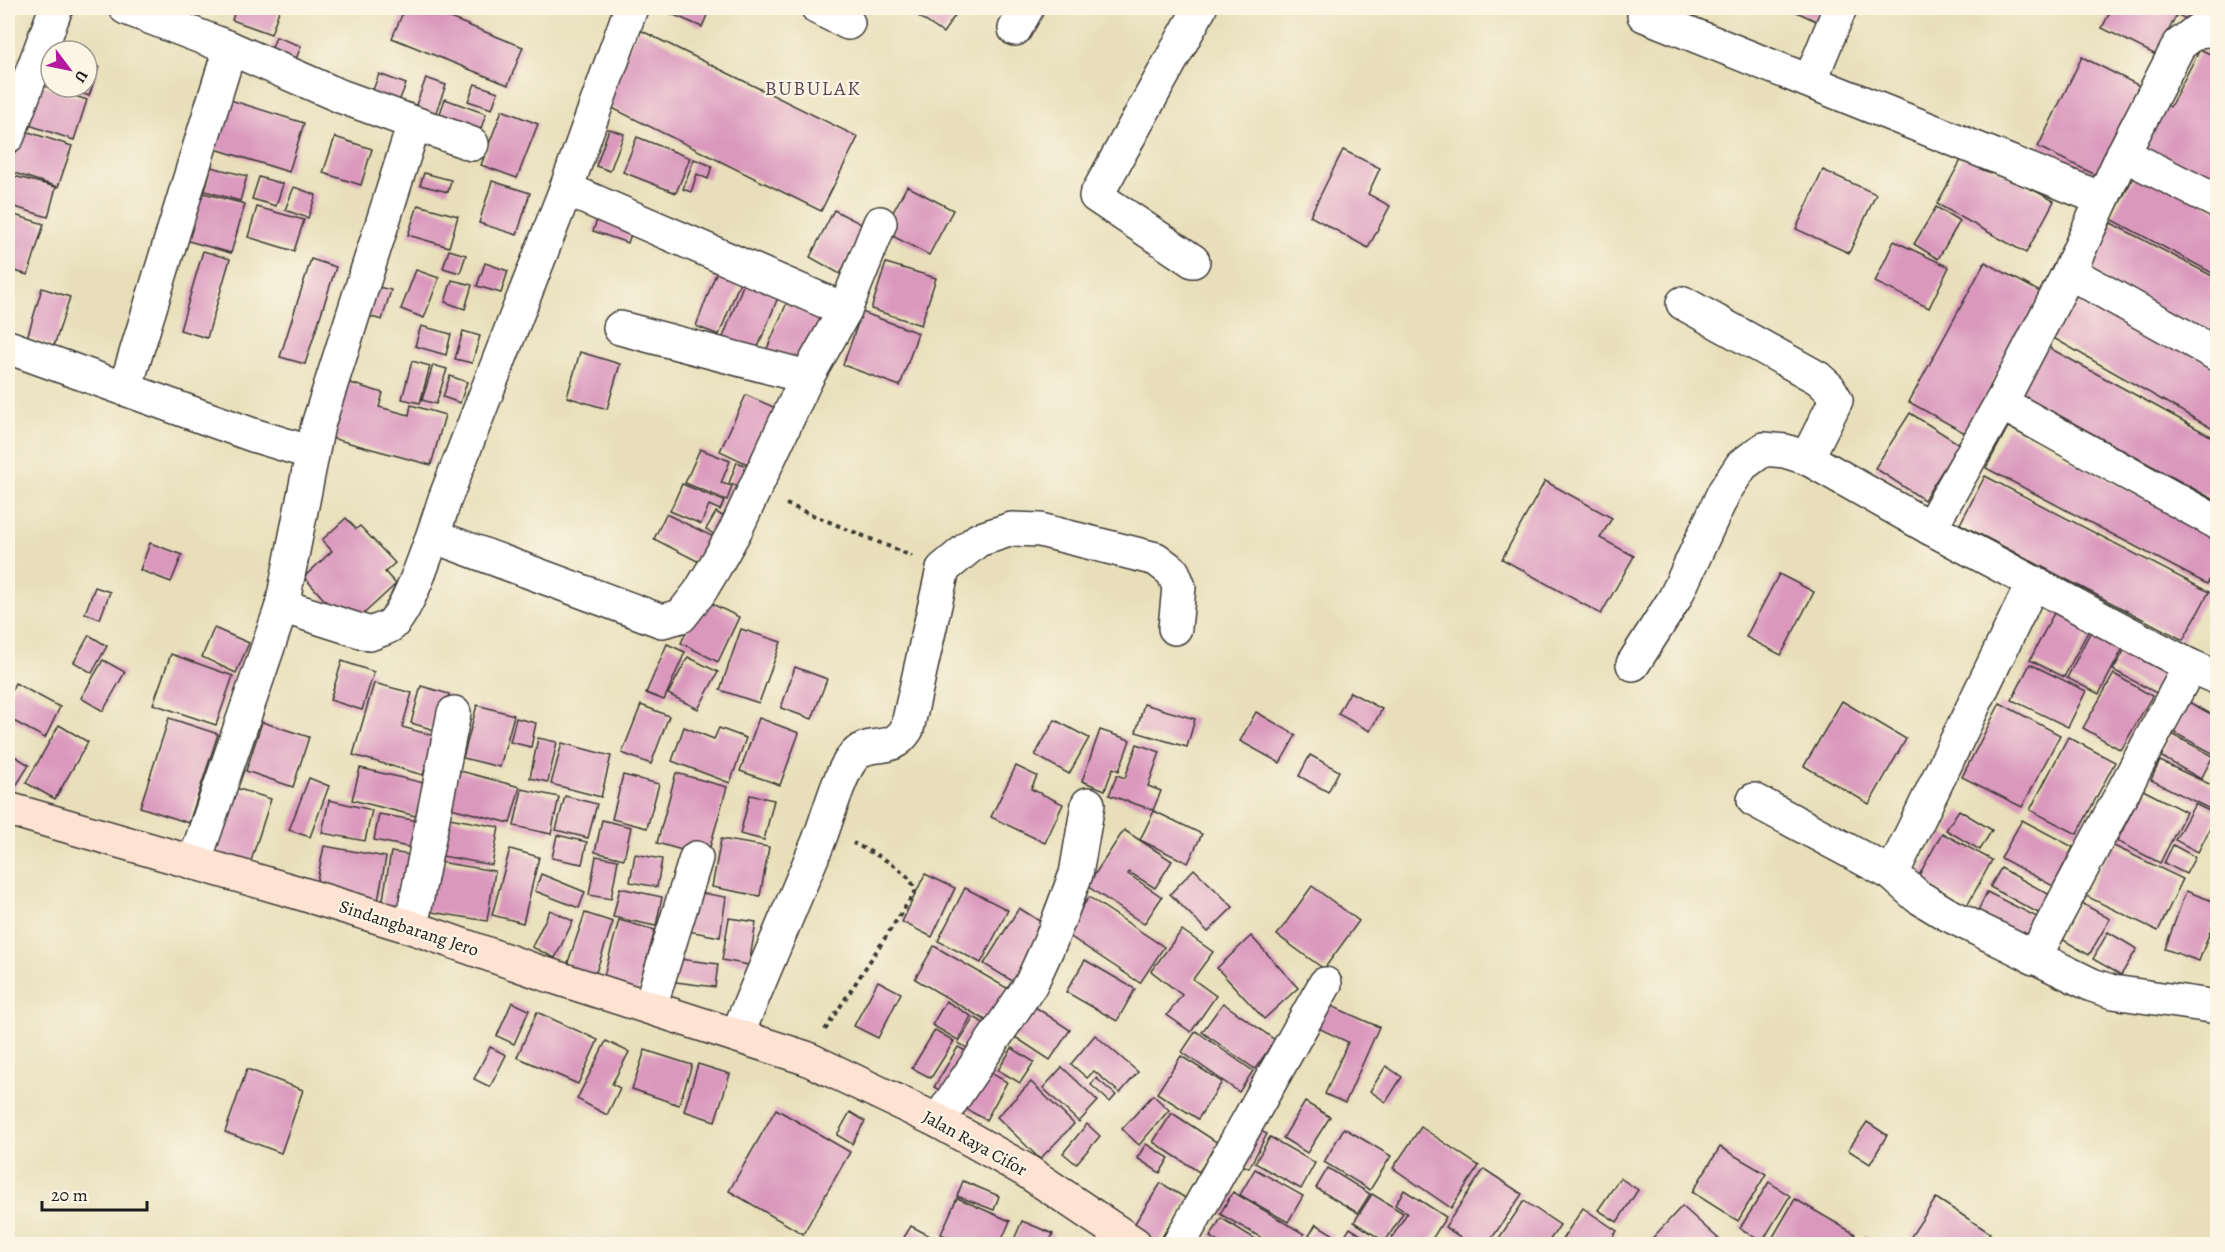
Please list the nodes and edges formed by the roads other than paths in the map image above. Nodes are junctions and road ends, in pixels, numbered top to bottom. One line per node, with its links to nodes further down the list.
1 (56, 8): 13 (street)
2 (126, 8): 10 (street)
3 (631, 8): 16 (street)
4 (818, 8): 8 (street)
5 (1200, 8): 20 (street)
6 (1840, 8): 11 (street)
7 (1644, 15): 11 (street)
8 (848, 23)
9 (2217, 28): 15 (street)
10 (230, 48): 12 (street); 28 (street)
11 (1810, 81): 17 (street)
12 (414, 124): 14 (street); 30 (street)
13 (8, 136)
14 (472, 144)
15 (2123, 154): 17 (street); 18 (street)
16 (566, 189): 23 (street); 34 (street)
17 (2102, 199): 21 (street)
18 (2217, 202)
19 (880, 222): 23 (street)
20 (1193, 261)
21 (2068, 272): 26 (street); 29 (street)
22 (1683, 303): 31 (street)
23 (845, 310): 27 (street)
24 (620, 328): 27 (street)
25 (8, 347): 28 (street)
26 (2217, 355)
27 (807, 377): 34 (street)
28 (125, 389): 30 (street)
29 (2001, 403): 32 (street); 33 (street)
30 (312, 453): 36 (street)
31 (1807, 458): 33 (street); 38 (street)
32 (2217, 523)
33 (1930, 528): 35 (street)
34 (433, 536): 36 (street)
35 (2033, 584): 39 (street); 46 (street)
36 (282, 606): 45 (street)
37 (1175, 628): 52 (street)
38 (1633, 664)
39 (2204, 672): 48 (street)
40 (454, 713): 47 (street)
41 (1755, 800): 46 (street)
42 (1088, 804): 54 (street)
43 (8, 809): 45 (street, Sindangbarang Jero)
44 (696, 858): 50 (street)
45 (194, 863): 47 (street, Sindangbarang Jero)
46 (1892, 873): 48 (street)
47 (411, 927): 50 (street, Sindangbarang Jero)
48 (2034, 958): 51 (street)
49 (1325, 984): 56 (street)
50 (650, 1007): 52 (street, Sindangbarang Jero)
51 (2217, 1007)
52 (737, 1035): 53 (street, Sindangbarang Jero)
53 (806, 1059): 54 (street, Jalan Raya Cifor)
54 (938, 1121): 55 (street, Jalan Raya Cifor)
55 (1126, 1242)
56 (1179, 1245)

